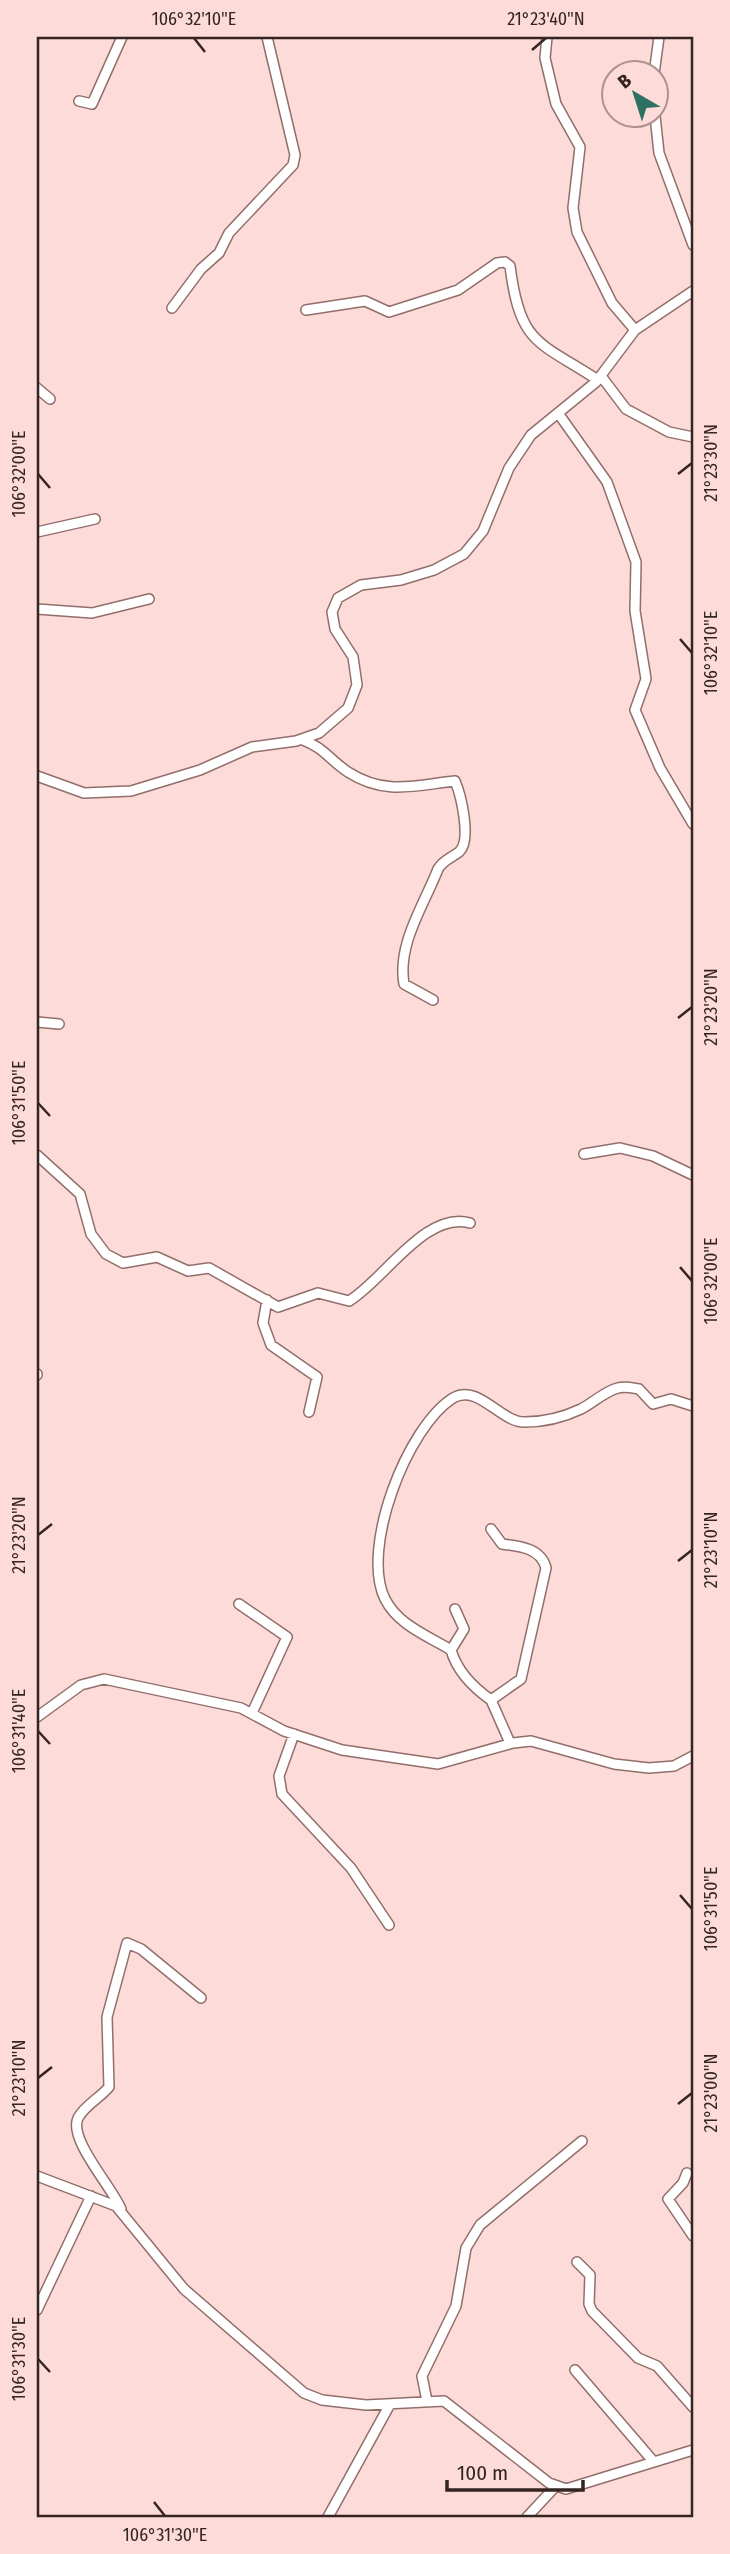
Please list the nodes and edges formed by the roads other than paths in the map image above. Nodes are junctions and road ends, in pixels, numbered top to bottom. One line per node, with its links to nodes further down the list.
1 (122, 37): 6 (street)
2 (267, 37): 10 (street)
3 (547, 37): 12 (street)
4 (659, 37): 5 (street)
5 (656, 60)
6 (79, 101)
7 (657, 130): 8 (street)
8 (693, 245)
9 (693, 291): 12 (street)
10 (172, 309)
11 (306, 310): 13 (street)
12 (635, 330): 13 (street)
13 (600, 378): 16 (street); 17 (street)
14 (37, 388): 15 (street)
15 (50, 399)
16 (558, 412): 22 (street); 24 (street)
17 (693, 438)
18 (95, 519): 19 (street)
19 (37, 532)
20 (149, 599): 21 (street)
21 (37, 609)
22 (302, 739): 23 (street); 25 (street)
23 (37, 776)
24 (693, 824)
25 (433, 1000)
26 (37, 1022): 27 (street)
27 (59, 1024)
28 (584, 1154): 30 (street)
29 (37, 1155): 32 (street)
30 (693, 1175)
31 (470, 1223): 32 (street)
32 (267, 1300): 34 (street)
33 (693, 1406): 38 (street)
34 (309, 1412)
35 (491, 1529): 39 (street)
36 (239, 1604): 40 (street)
37 (455, 1609): 38 (street)
38 (451, 1650): 39 (street)
39 (491, 1700): 43 (street)
40 (252, 1713): 41 (street); 42 (street)
41 (37, 1717)
42 (294, 1734): 43 (street); 45 (street)
43 (510, 1744): 44 (street)
44 (693, 1756)
45 (389, 1925)
46 (201, 1998): 51 (street)
47 (582, 2141): 56 (street)
48 (687, 2173): 52 (street)
49 (37, 2176): 50 (street)
50 (91, 2196): 51 (street); 54 (street)
51 (122, 2211): 57 (street)
52 (693, 2236)
53 (577, 2262): 58 (street)
54 (37, 2309)
55 (575, 2370): 60 (street)
56 (427, 2401): 57 (street); 61 (street)
57 (389, 2406): 62 (street)
58 (693, 2407)
59 (693, 2449): 60 (street)
60 (653, 2461): 61 (street)
61 (555, 2487): 63 (street)
62 (328, 2517)
63 (527, 2517)

